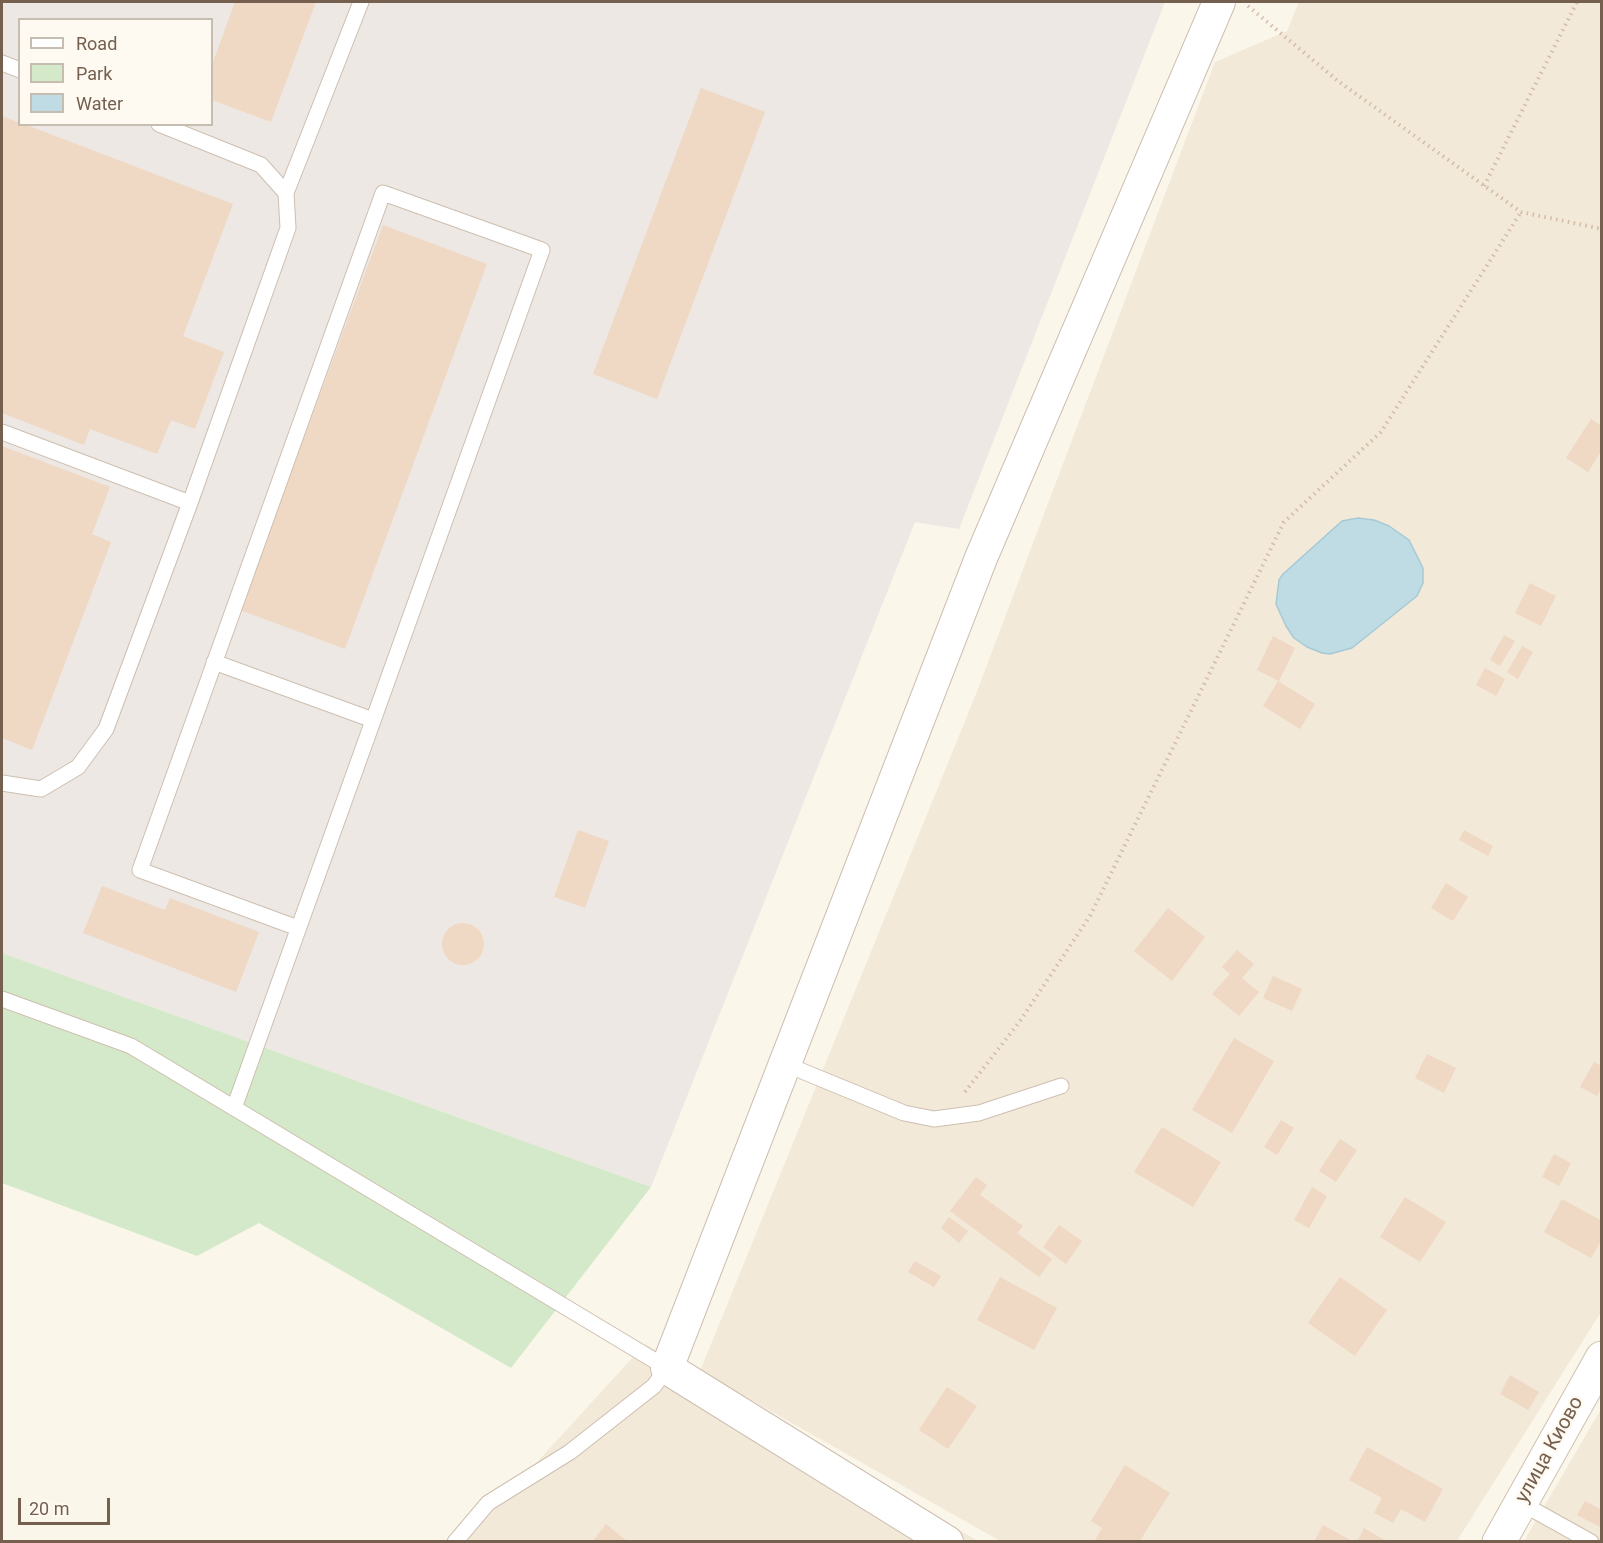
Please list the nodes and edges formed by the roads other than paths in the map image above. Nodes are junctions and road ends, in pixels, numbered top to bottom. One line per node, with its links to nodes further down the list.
1 (361, 2): 6 (lane)
2 (1219, 2): 14 (street)
3 (2, 63): 4 (lane)
4 (18, 69)
5 (164, 126): 6 (lane)
6 (286, 193): 8 (lane)
7 (2, 432): 8 (lane)
8 (189, 503): 11 (lane)
9 (214, 662): 10 (lane); 10 (lane); 12 (lane)
10 (373, 720): 12 (lane)
11 (2, 783)
12 (298, 928): 16 (lane)
13 (2, 999): 16 (lane)
14 (784, 1064): 15 (lane); 18 (street)
15 (1061, 1086)
16 (234, 1108): 18 (lane)
17 (1602, 1358): 19 (main road, улица Киово)
18 (667, 1368): 20 (lane); 21 (street)
19 (1521, 1503): 22 (main road, улица Киово); 23 (lane)
20 (455, 1542)
21 (947, 1542)
22 (1499, 1542)
23 (1591, 1542)

